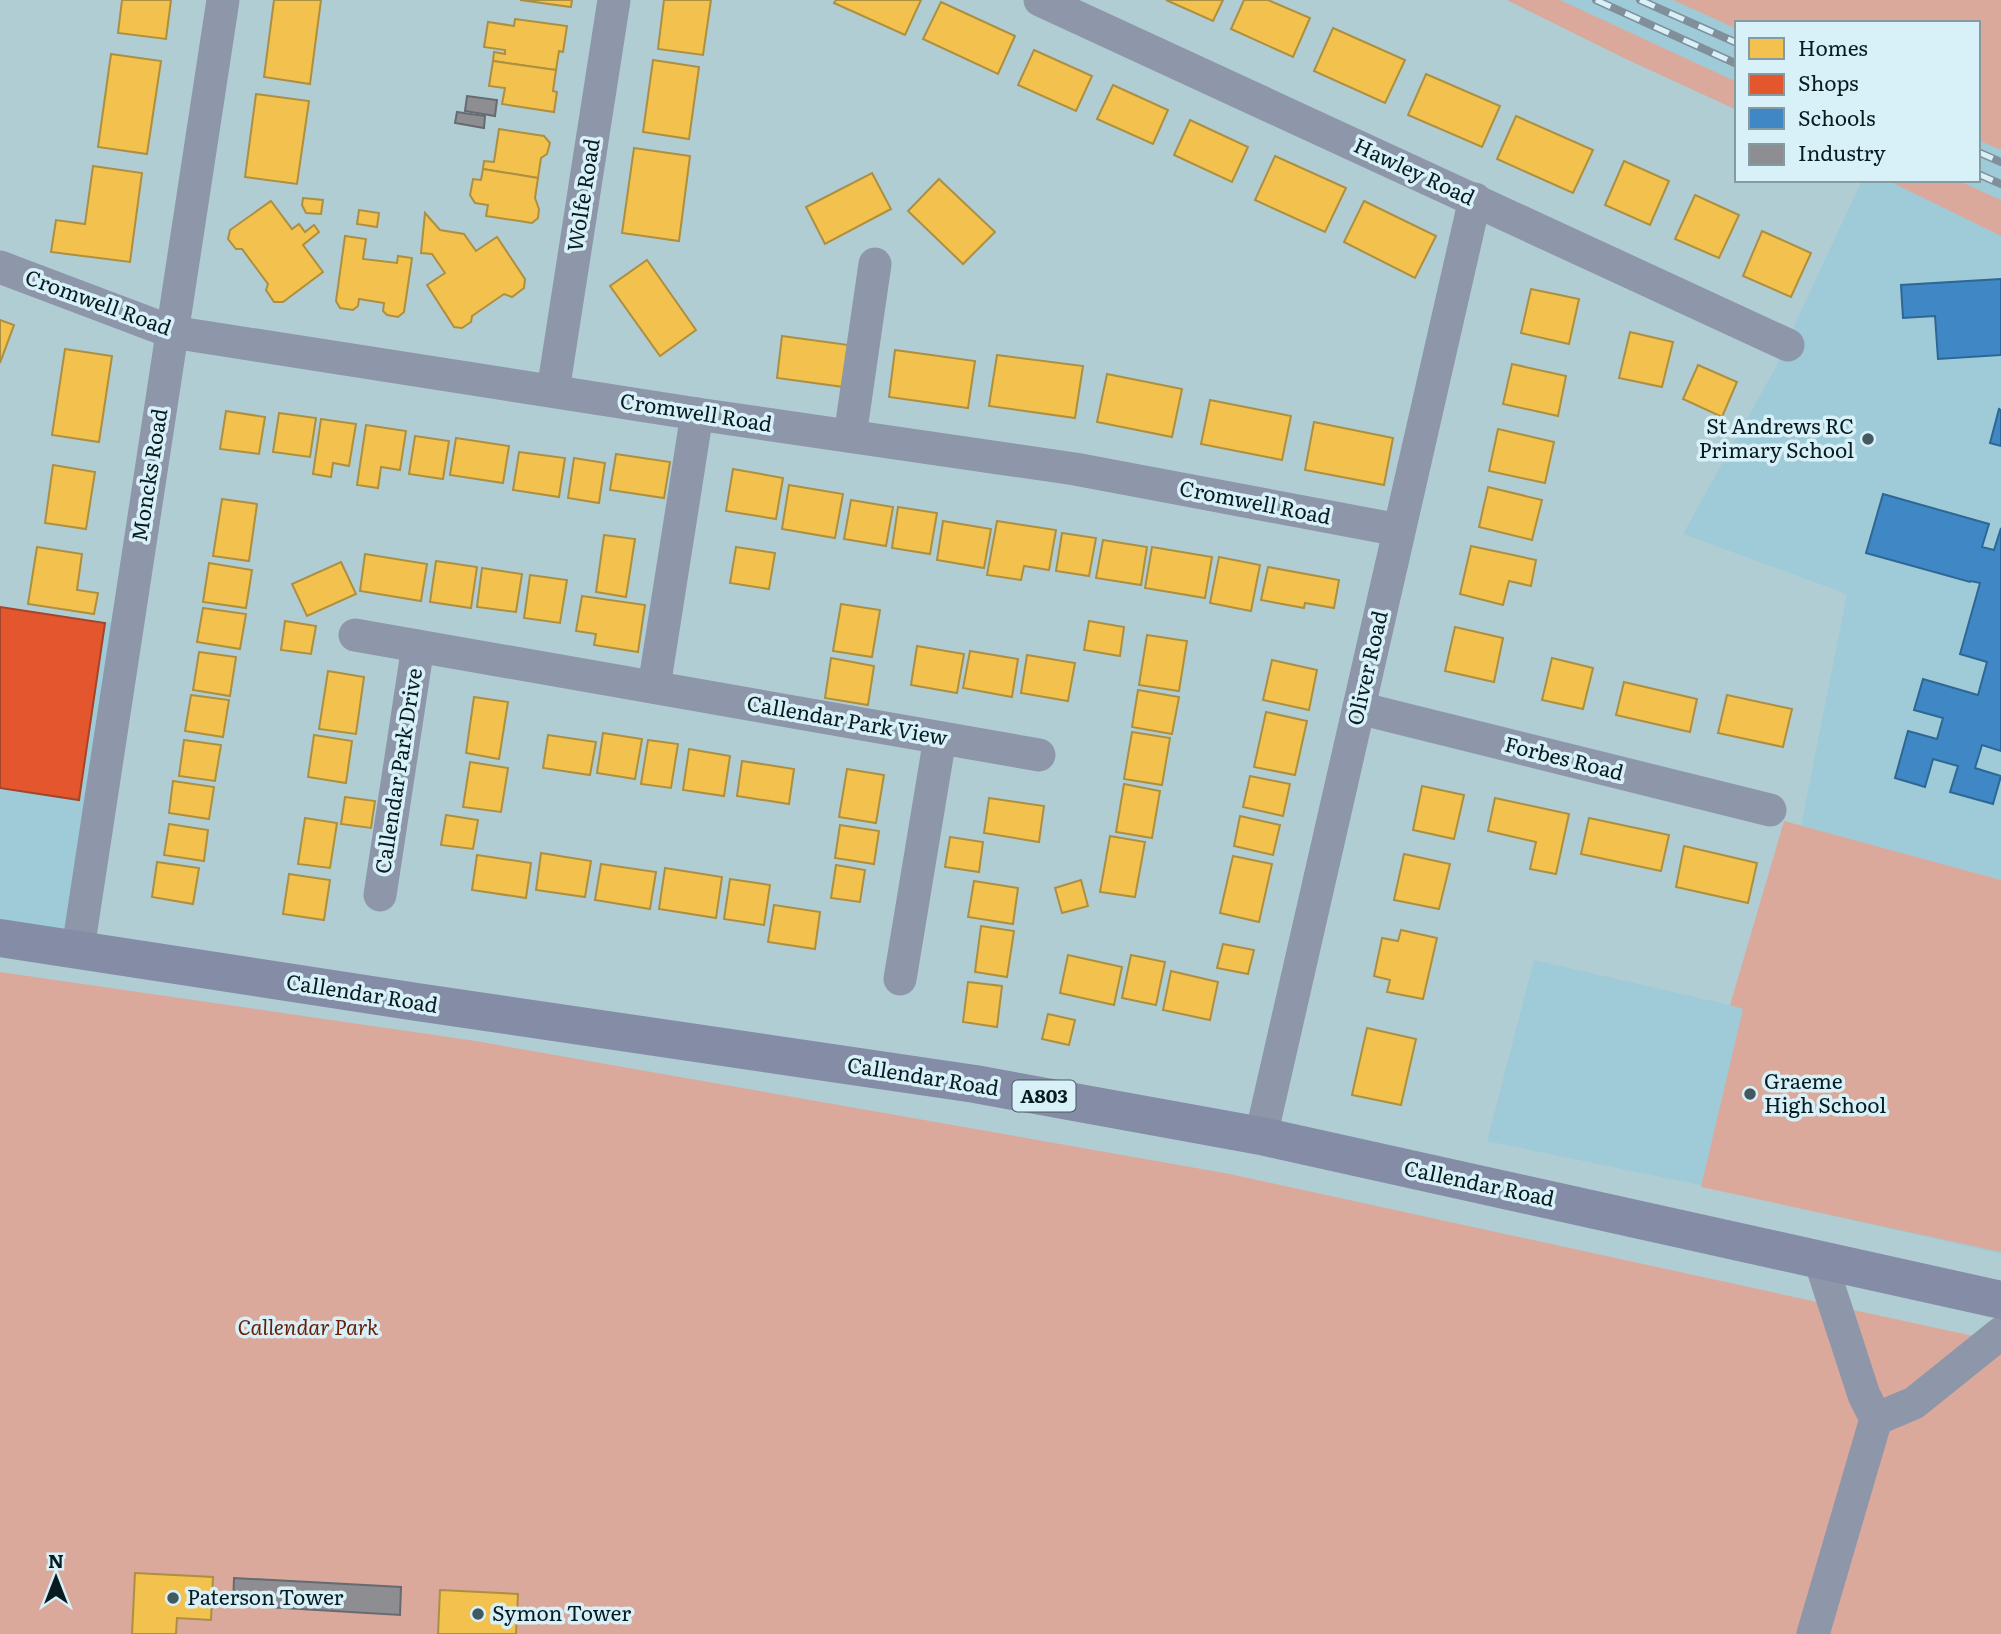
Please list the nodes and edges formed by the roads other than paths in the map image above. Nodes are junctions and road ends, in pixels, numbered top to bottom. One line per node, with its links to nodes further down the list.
1 (223, 0): 7 (street, Moncks Road)
2 (614, 0): 9 (street, Wolfe Road)
3 (1040, 0): 4 (street, Hawley Road)
4 (1475, 199): 8 (street, Hawley Road); 12 (street, Oliver Road)
5 (875, 264): 11 (street)
6 (0, 267): 7 (street, Cromwell Road)
7 (172, 332): 9 (street, Cromwell Road); 22 (street, Moncks Road)
8 (1788, 345)
9 (554, 391): 10 (street, Cromwell Road)
10 (697, 414): 11 (street, Cromwell Road); 15 (street)
11 (850, 436): 12 (street, Cromwell Road)
12 (1399, 530): 16 (street, Oliver Road)
13 (355, 635): 14 (street, Callendar Park View)
14 (418, 646): 15 (street, Callendar Park View); 20 (street, Callendar Park Drive)
15 (654, 687): 17 (street, Callendar Park View)
16 (1359, 708): 19 (street, Forbes Road); 24 (street, Oliver Road)
17 (940, 738): 18 (street, Callendar Park View); 23 (street)
18 (1039, 755)
19 (1770, 810)
20 (380, 895)
21 (0, 937): 22 (main road, Callendar Road / A803)
22 (78, 950): 24 (main road, Callendar Road / A803)
23 (900, 979)
24 (1261, 1136): 25 (main road, Callendar Road / A803)
25 (1820, 1260): 26 (main road, Callendar Road / A803); 28 (street)
26 (2001, 1300)
27 (2001, 1333): 28 (street)
28 (1876, 1419): 29 (street)
29 (1813, 1634)

